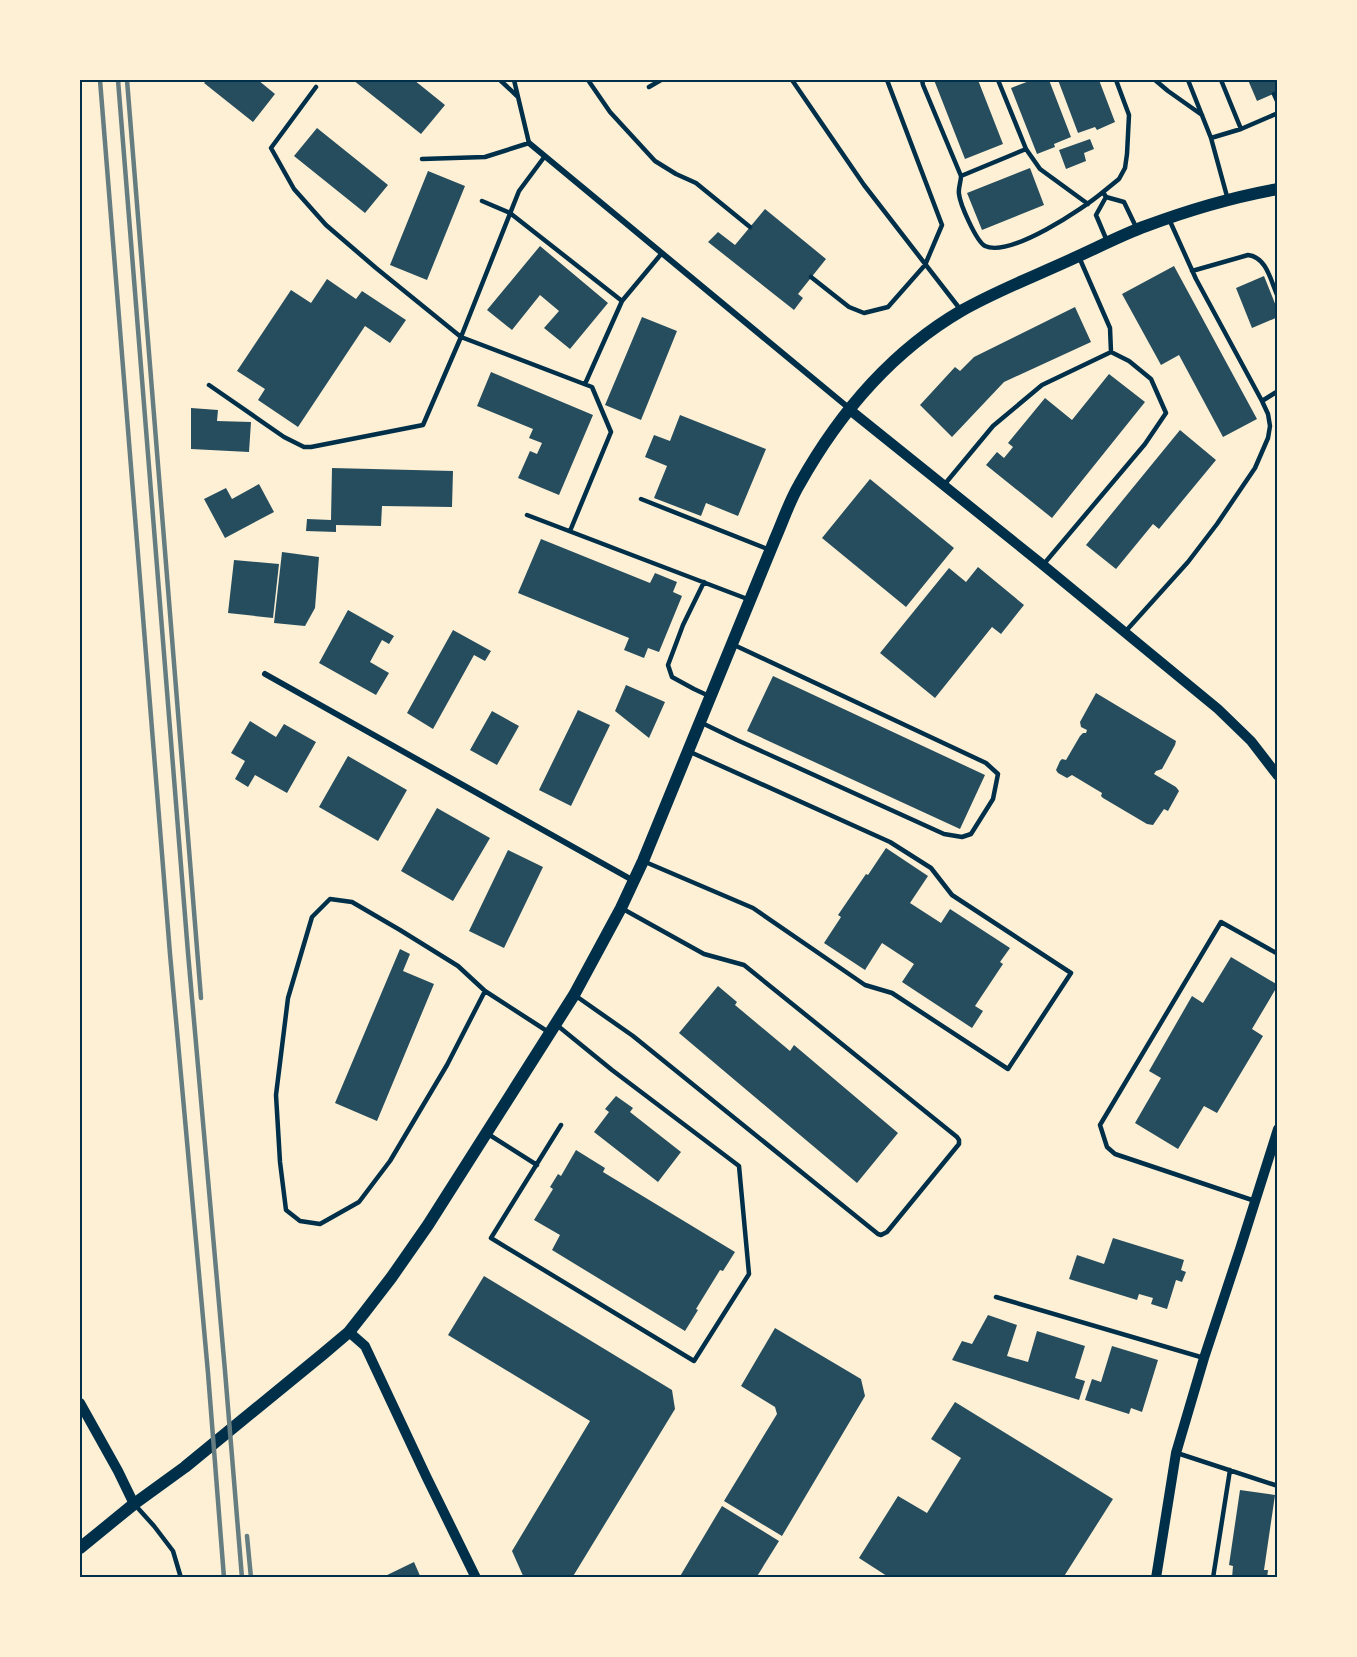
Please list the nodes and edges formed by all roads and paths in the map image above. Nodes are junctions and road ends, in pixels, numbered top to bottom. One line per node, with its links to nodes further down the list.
1 (500, 80): 16 (lane)
2 (514, 80): 16 (lane)
3 (588, 80): 34 (lane)
4 (661, 80): 14 (lane)
5 (792, 80): 39 (lane)
6 (887, 80): 39 (lane)
7 (922, 80): 26 (lane)
8 (998, 80): 23 (lane)
9 (1116, 80): 28 (lane)
10 (1155, 80): 19 (lane)
11 (1188, 80): 19 (lane)
12 (1221, 80): 20 (lane)
13 (316, 87): 45 (lane)
14 (649, 87)
15 (1274, 94): 17 (lane)
16 (518, 97): 22 (lane)
17 (1278, 103)
18 (1278, 113): 20 (lane)
19 (1202, 115): 21 (lane)
20 (1241, 129): 21 (lane)
21 (1211, 138): 30 (lane)
22 (529, 143): 24 (street); 25 (lane)
23 (1026, 149): 26 (lane); 31 (lane)
24 (544, 156): 32 (lane); 37 (street)
25 (422, 159)
26 (961, 176): 31 (lane)
27 (1278, 189): 30 (main road)
28 (1105, 195): 31 (lane); 35 (lane); 36 (lane)
29 (482, 201): 32 (lane)
30 (1228, 201): 33 (main road)
31 (1088, 204)
32 (510, 213): 43 (lane); 45 (lane)
33 (1169, 219): 35 (main road); 40 (lane)
34 (750, 227)
35 (1137, 230): 36 (main road)
36 (1108, 243): 38 (main road)
37 (662, 253): 43 (lane); 51 (street)
38 (1078, 256): 44 (main road); 46 (lane)
39 (926, 265): 41 (lane); 44 (lane)
40 (1192, 271): 42 (lane); 50 (lane)
41 (812, 277)
42 (1278, 297)
43 (622, 300): 47 (lane)
44 (962, 311): 51 (main road)
45 (461, 337): 47 (lane); 48 (lane)
46 (1111, 352): 52 (lane); 57 (lane)
47 (585, 384): 55 (lane)
48 (209, 385)
49 (1278, 391): 50 (lane)
50 (1262, 401): 60 (lane)
51 (850, 410): 52 (street); 56 (main road)
52 (944, 485): 57 (street)
53 (641, 499): 56 (lane)
54 (527, 516): 55 (lane)
55 (570, 531): 58 (lane)
56 (770, 550): 59 (main road)
57 (1043, 565): 60 (street)
58 (704, 582): 59 (lane); 63 (lane)
59 (750, 600): 61 (main road)
60 (1124, 632): 66 (street)
61 (732, 644): 63 (main road); 64 (lane)
62 (265, 674): 68 (street)
63 (711, 696): 64 (main road)
64 (700, 721): 65 (main road)
65 (688, 751): 67 (main road); 67 (lane)
66 (1278, 776)
67 (644, 861): 68 (main road)
68 (634, 881): 69 (main road)
69 (621, 908): 72 (main road); 72 (lane)
70 (1278, 954): 79 (lane)
71 (485, 991): 71 (lane); 73 (lane)
72 (574, 995): 73 (main road)
73 (553, 1028): 76 (main road); 78 (lane)
74 (561, 1125): 78 (lane)
75 (1278, 1129): 77 (street)
76 (486, 1133): 78 (lane); 81 (main road)
77 (1275, 1145): 79 (street)
78 (537, 1165)
79 (1255, 1201): 82 (street)
80 (996, 1297): 82 (lane)
81 (349, 1332): 87 (main road); 90 (street)
82 (1204, 1358): 84 (street)
83 (80, 1403): 87 (street)
84 (1176, 1453): 85 (lane); 91 (street)
85 (1230, 1470): 86 (lane); 92 (lane)
86 (1278, 1486)
87 (134, 1504): 88 (main road); 89 (lane)
88 (80, 1548)
89 (181, 1578)
90 (476, 1578)
91 (1156, 1578)
92 (1213, 1578)

